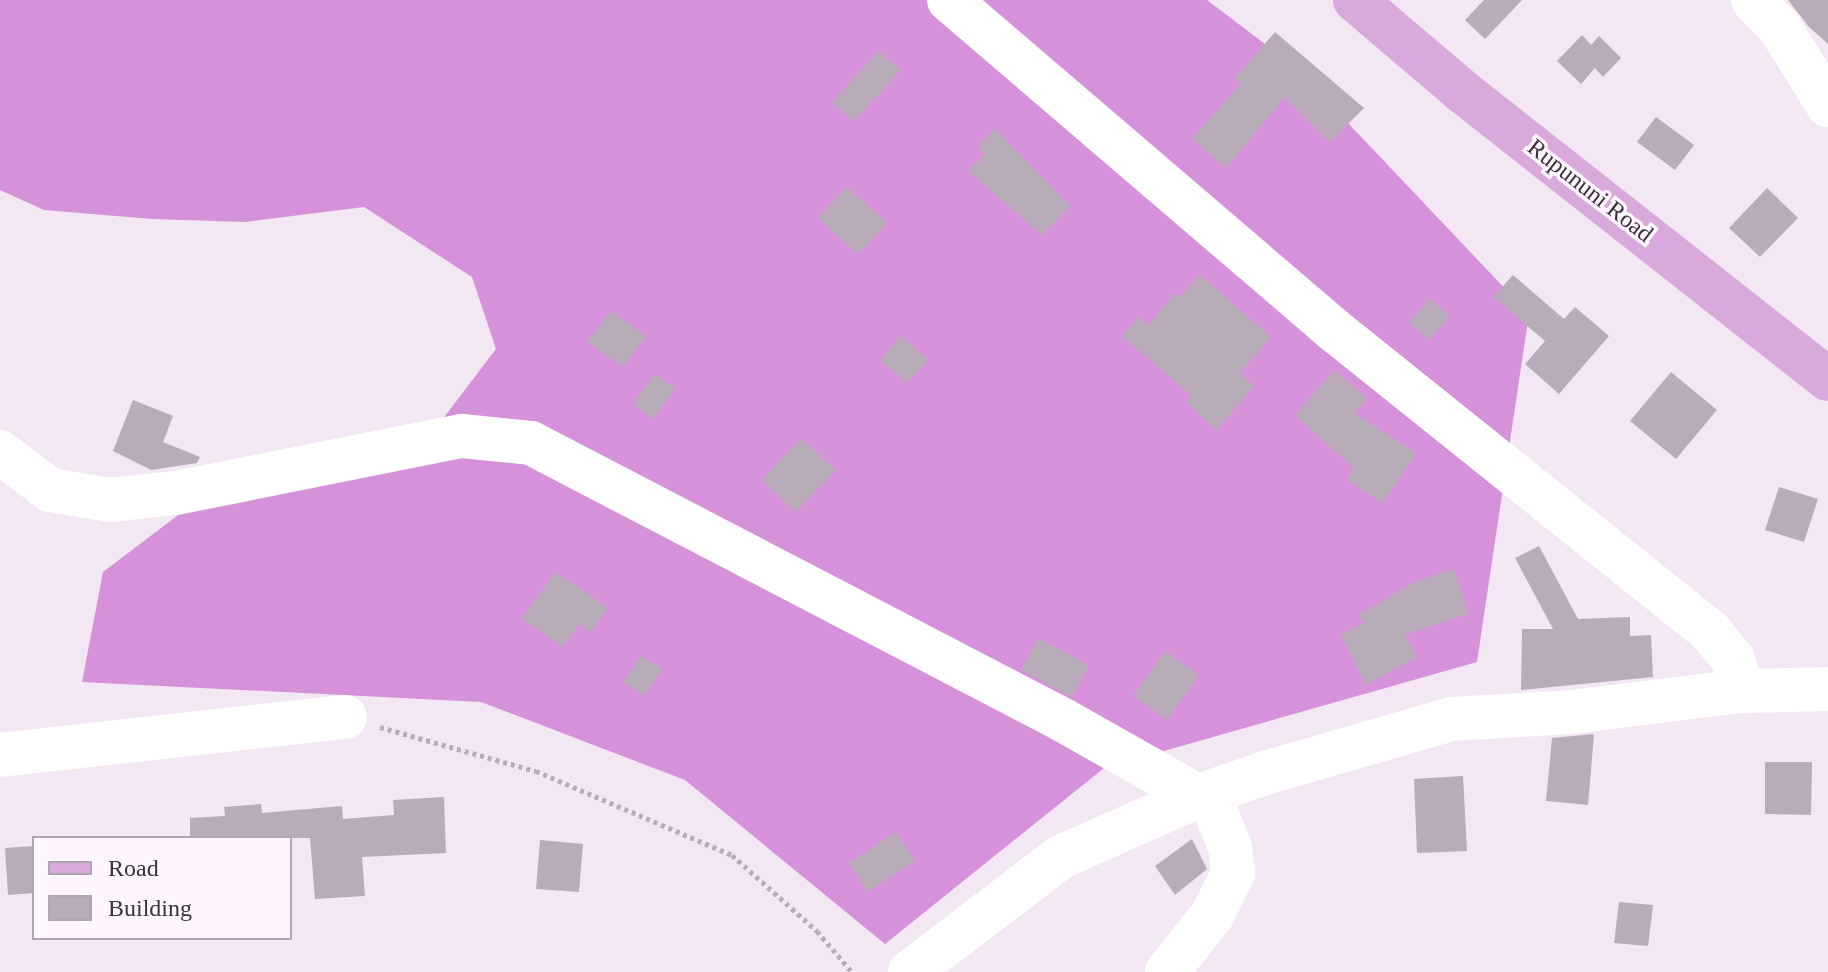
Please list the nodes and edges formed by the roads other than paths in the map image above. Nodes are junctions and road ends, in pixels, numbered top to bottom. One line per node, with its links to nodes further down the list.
1 (949, 0): 8 (street)
2 (1355, 0): 5 (main road, Rupununi Road)
3 (1753, 0): 4 (street)
4 (1828, 105)
5 (1828, 379)
6 (0, 452): 11 (street)
7 (1828, 689): 8 (street)
8 (1742, 691): 11 (street)
9 (345, 717): 10 (street)
10 (0, 755)
11 (1196, 797): 12 (street); 13 (street)
12 (910, 972)
13 (1167, 972)

